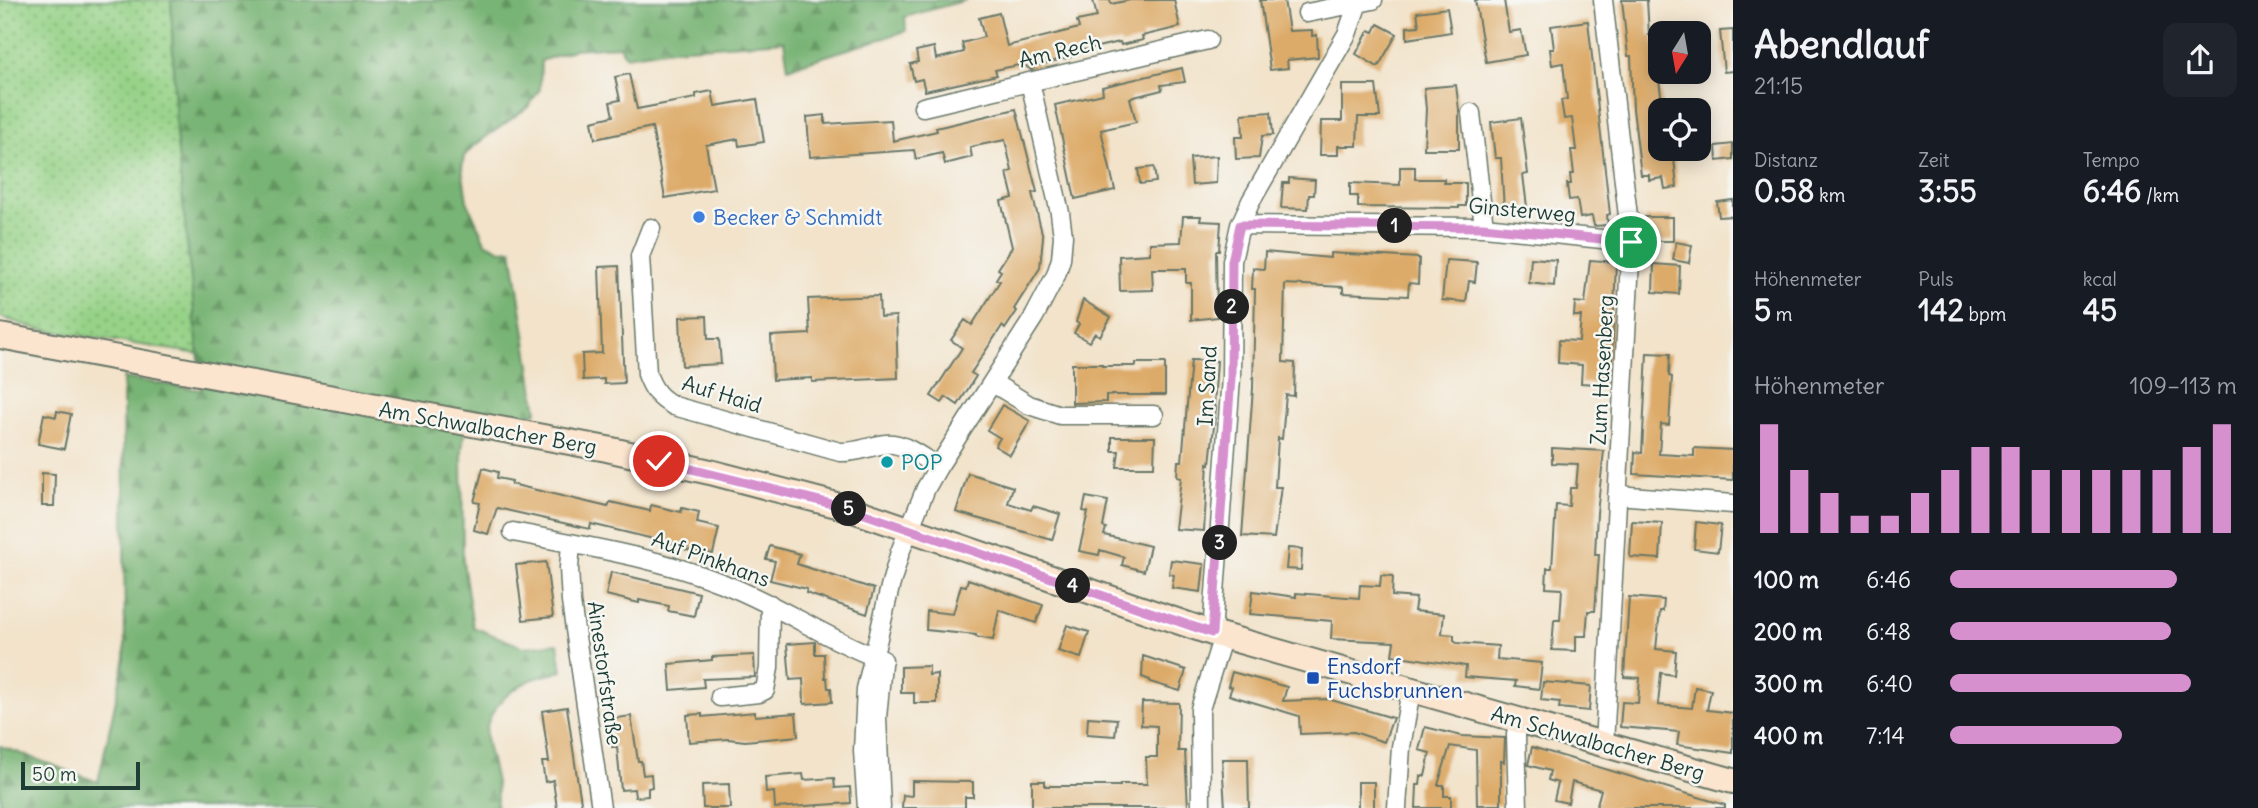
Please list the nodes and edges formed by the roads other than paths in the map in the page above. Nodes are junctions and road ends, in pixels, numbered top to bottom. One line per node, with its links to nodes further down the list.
1 (1603, 0): 11 (street, Zum Hasenberg)
2 (1366, 2): 3 (street, Im Sand); 8 (street, Im Sand)
3 (1307, 13)
4 (1208, 40): 5 (street, Am Rech)
5 (1030, 82): 6 (street, Am Rech); 13 (street)
6 (923, 107)
7 (1471, 113): 9 (street)
8 (1240, 225): 9 (street, Ginsterweg); 22 (street, Im Sand)
9 (1483, 227): 11 (street, Ginsterweg)
10 (651, 228): 15 (street, Auf Haid)
11 (1631, 242): 16 (street, Zum Hasenberg)
12 (0, 337): 18 (main road, Am Schwalbacher Berg)
13 (993, 383): 14 (street); 15 (street)
14 (1154, 415)
15 (938, 467): 18 (street)
16 (1617, 495): 17 (street); 27 (street, Zum Hasenberg)
17 (1733, 503)
18 (910, 531): 22 (main road, Am Schwalbacher Berg); 23 (street)
19 (513, 532): 20 (street, Auf Pinkhans)
20 (571, 544): 21 (street, Auf Pinkhans); 29 (street, Ainestorfstraße)
21 (770, 604): 23 (street, Auf Pinkhans); 25 (street)
22 (1218, 634): 24 (main road, Am Schwalbacher Berg); 32 (street, Im Sand)
23 (878, 659): 30 (street); 31 (street)
24 (1411, 690): 26 (main road, Am Schwalbacher Berg); 33 (street)
25 (720, 697)
26 (1518, 719): 27 (main road, Am Schwalbacher Berg); 34 (street)
27 (1604, 745): 28 (main road, Am Schwalbacher Berg)
28 (1733, 780)
29 (601, 808)
30 (867, 808)
31 (881, 808)
32 (1201, 808)
33 (1397, 808)
34 (1518, 808)

